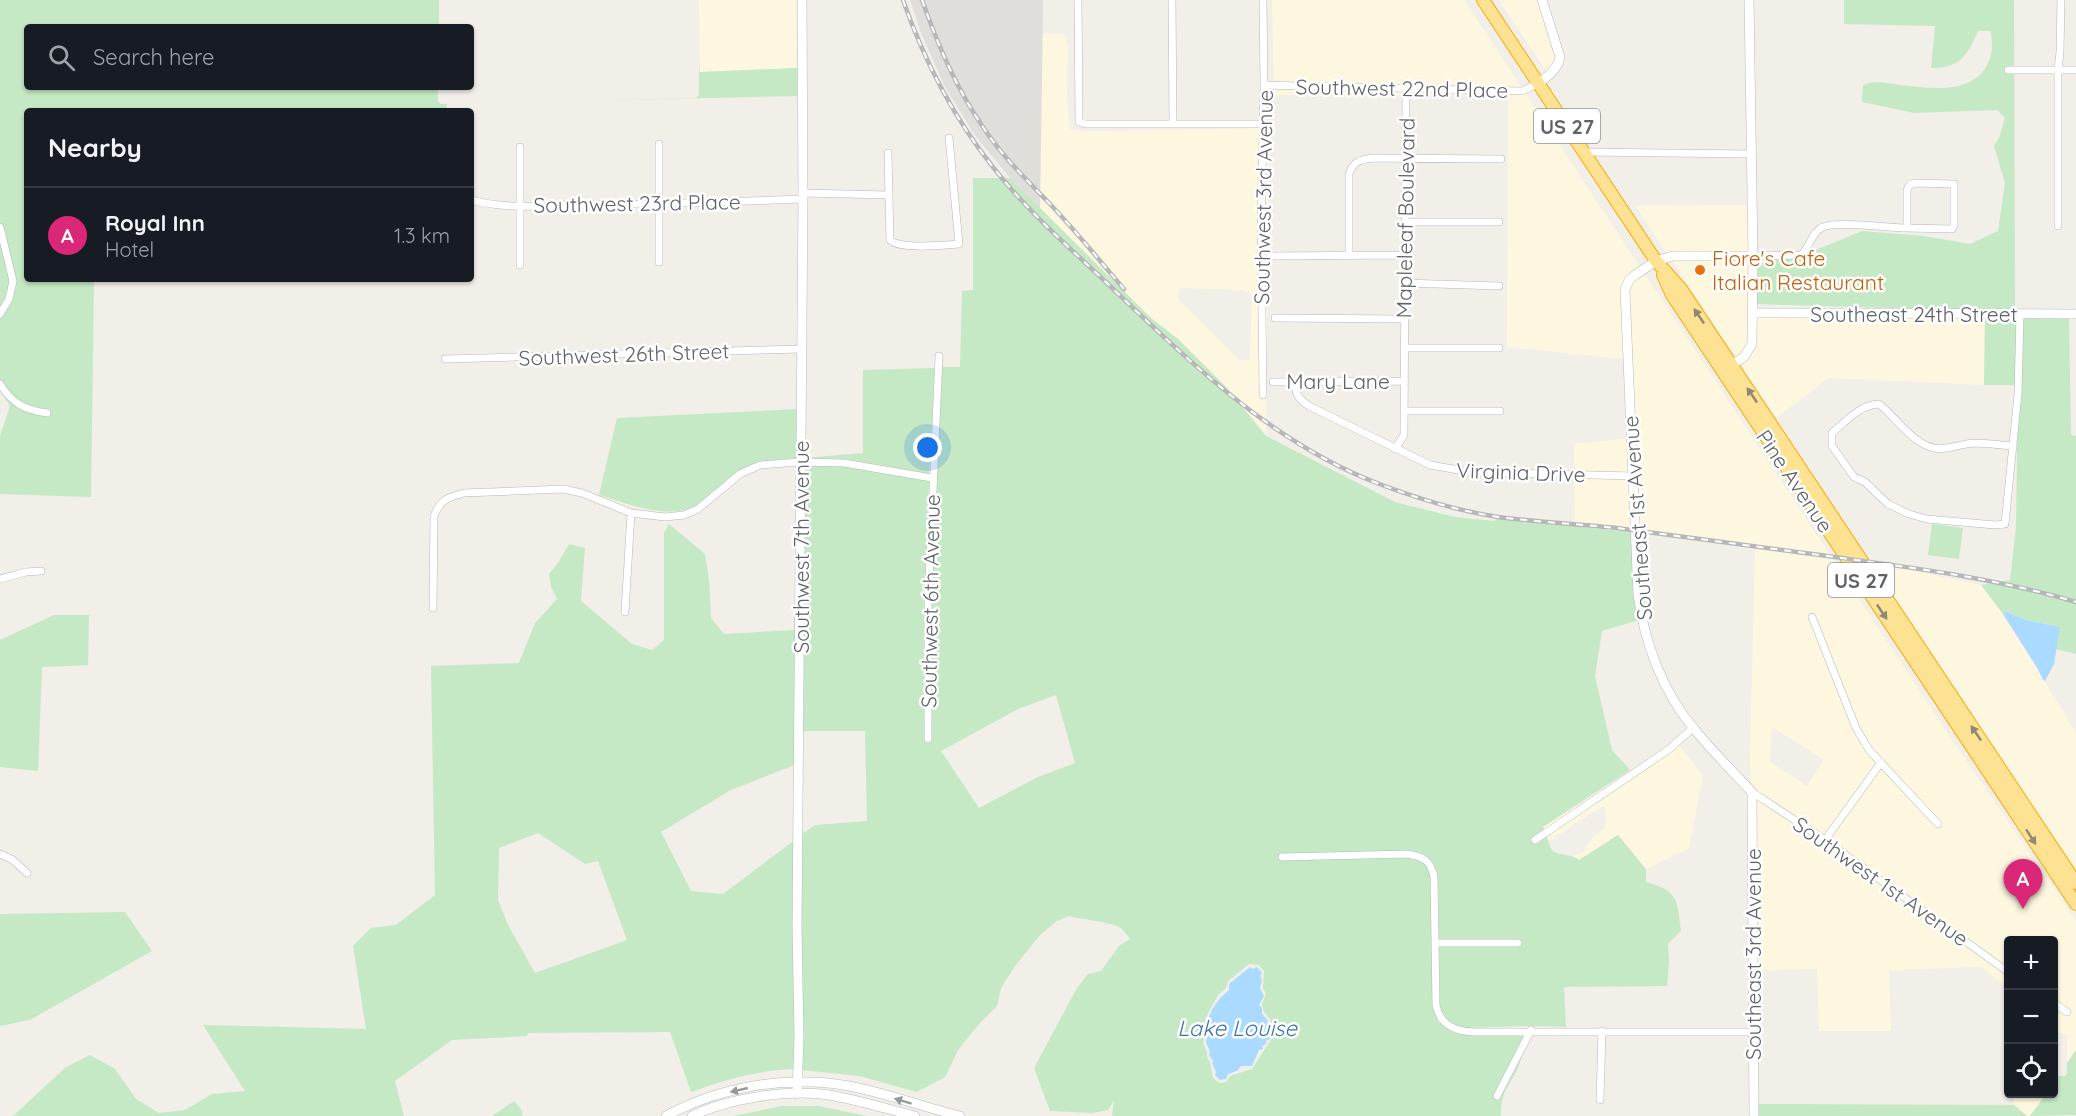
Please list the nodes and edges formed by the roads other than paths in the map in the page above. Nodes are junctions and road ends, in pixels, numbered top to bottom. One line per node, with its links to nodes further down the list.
1 (802, 0): 26 (street, Southwest 7th Avenue)
2 (1078, 0): 15 (street)
3 (1172, 0): 15 (street)
4 (1263, 0): 13 (street, Southwest 3rd Avenue)
5 (1483, 0): 12 (highway, Pine Avenue / US 27)
6 (1542, 0): 12 (street)
7 (1749, 0): 22 (street)
8 (2061, 0): 10 (street)
9 (2008, 70): 10 (street)
10 (2058, 70): 11 (street); 32 (street)
11 (2076, 70)
12 (1539, 84): 14 (street, Southwest 22nd Place); 20 (highway, Pine Avenue / US 27)
13 (1264, 85): 14 (street, Southwest 22nd Place); 16 (street, Southwest 3rd Avenue)
14 (1406, 88): 23 (street, Mapleleaf Boulevard)
15 (1173, 124): 16 (street)
16 (1264, 124): 60 (street, Southwest 3rd Avenue)
17 (949, 138): 25 (street)
18 (659, 144): 28 (street)
19 (520, 147): 29 (street)
20 (1584, 152): 22 (street); 39 (highway, Pine Avenue / US 27)
21 (888, 153): 25 (street)
22 (1750, 154): 38 (street)
23 (1405, 159): 24 (street); 30 (street, Mapleleaf Boulevard); 35 (street)
24 (1501, 159)
25 (888, 195): 26 (street, Southwest 23rd Place)
26 (803, 196): 28 (street, Southwest 23rd Place); 52 (street, Southwest 7th Avenue)
27 (474, 201): 29 (street, Southwest 23rd Place)
28 (659, 204): 29 (street, Southwest 23rd Place); 40 (street)
29 (519, 206): 41 (street)
30 (1406, 222): 31 (street); 36 (street, Mapleleaf Boulevard)
31 (1499, 222)
32 (2058, 226)
33 (0, 227): 45 (street)
34 (1907, 228): 34 (street); 38 (street)
35 (1349, 255): 36 (street); 37 (street)
36 (1405, 255): 42 (street, Mapleleaf Boulevard)
37 (1270, 256)
38 (1753, 256): 39 (street); 44 (street)
39 (1656, 261): 55 (highway, Pine Avenue / US 27); 67 (street, Southeast 1st Avenue)
40 (659, 262)
41 (520, 265)
42 (1404, 283): 43 (street); 49 (street, Mapleleaf Boulevard)
43 (1499, 286)
44 (1752, 313): 46 (street, Southeast 24th Street); 55 (street)
45 (0, 314)
46 (2020, 314): 47 (street, Southeast 24th Street); 64 (street)
47 (2076, 314)
48 (1275, 318): 49 (street)
49 (1404, 319): 50 (street, Mapleleaf Boulevard)
50 (1404, 348): 51 (street, Mapleleaf Boulevard); 56 (street, Mapleleaf Boulevard)
51 (1498, 348)
52 (802, 349): 54 (street, Southwest 26th Street); 66 (street, Southwest 7th Avenue)
53 (939, 356): 68 (street, Southwest 6th Avenue)
54 (445, 358)
55 (1727, 368): 78 (highway, Pine Avenue / US 27)
56 (1403, 381): 58 (street, Mary Lane); 61 (street, Mapleleaf Boulevard)
57 (1273, 382): 58 (street, Mary Lane)
58 (1294, 382): 65 (street, Virginia Drive)
59 (0, 384): 63 (street)
60 (1263, 394)
61 (1404, 411): 62 (street); 65 (street, Mapleleaf Boulevard)
62 (1500, 411)
63 (47, 413)
64 (2013, 447): 64 (street)
65 (1395, 448): 67 (street, Virginia Drive)
66 (801, 462): 68 (street); 69 (street); 96 (street, Southwest 7th Avenue)
67 (1634, 476): 75 (street, Southeast 1st Avenue)
68 (932, 478): 76 (street, Southwest 6th Avenue)
69 (631, 513): 72 (street); 73 (street)
70 (41, 571): 71 (street)
71 (0, 579)
72 (433, 608)
73 (624, 612)
74 (1812, 617): 77 (street)
75 (1693, 728): 79 (street, Southeast 1st Avenue); 81 (street)
76 (928, 738)
77 (1880, 764): 80 (street); 82 (street)
78 (2003, 785): 86 (highway, US 27); 87 (highway, US 27, one-way to 87)
79 (1752, 792): 82 (street, Southwest 1st Avenue); 95 (street, Southeast 3rd Avenue)
80 (1938, 824)
81 (1535, 840)
82 (1825, 840): 90 (street, Southwest 1st Avenue)
83 (0, 854): 85 (street)
84 (1282, 857): 88 (street)
85 (27, 873)
86 (2076, 883)
87 (2076, 904)
88 (1435, 943): 89 (street); 93 (street)
89 (1518, 943)
90 (2004, 969)
91 (2058, 1006): 92 (street)
92 (2067, 1012)
93 (1531, 1030): 94 (street); 98 (street)
94 (1602, 1030): 95 (street); 99 (street)
95 (1753, 1032): 104 (street, Southeast 3rd Avenue)
96 (797, 1081): 97 (street, Southwest 7th Avenue); 100 (street, one-way to 100); 103 (street, one-way to 96)
97 (797, 1094): 101 (street); 102 (street)
98 (1497, 1096)
99 (1600, 1100)
100 (666, 1116)
101 (692, 1116)
102 (915, 1116)
103 (960, 1116)
104 (1754, 1116)

